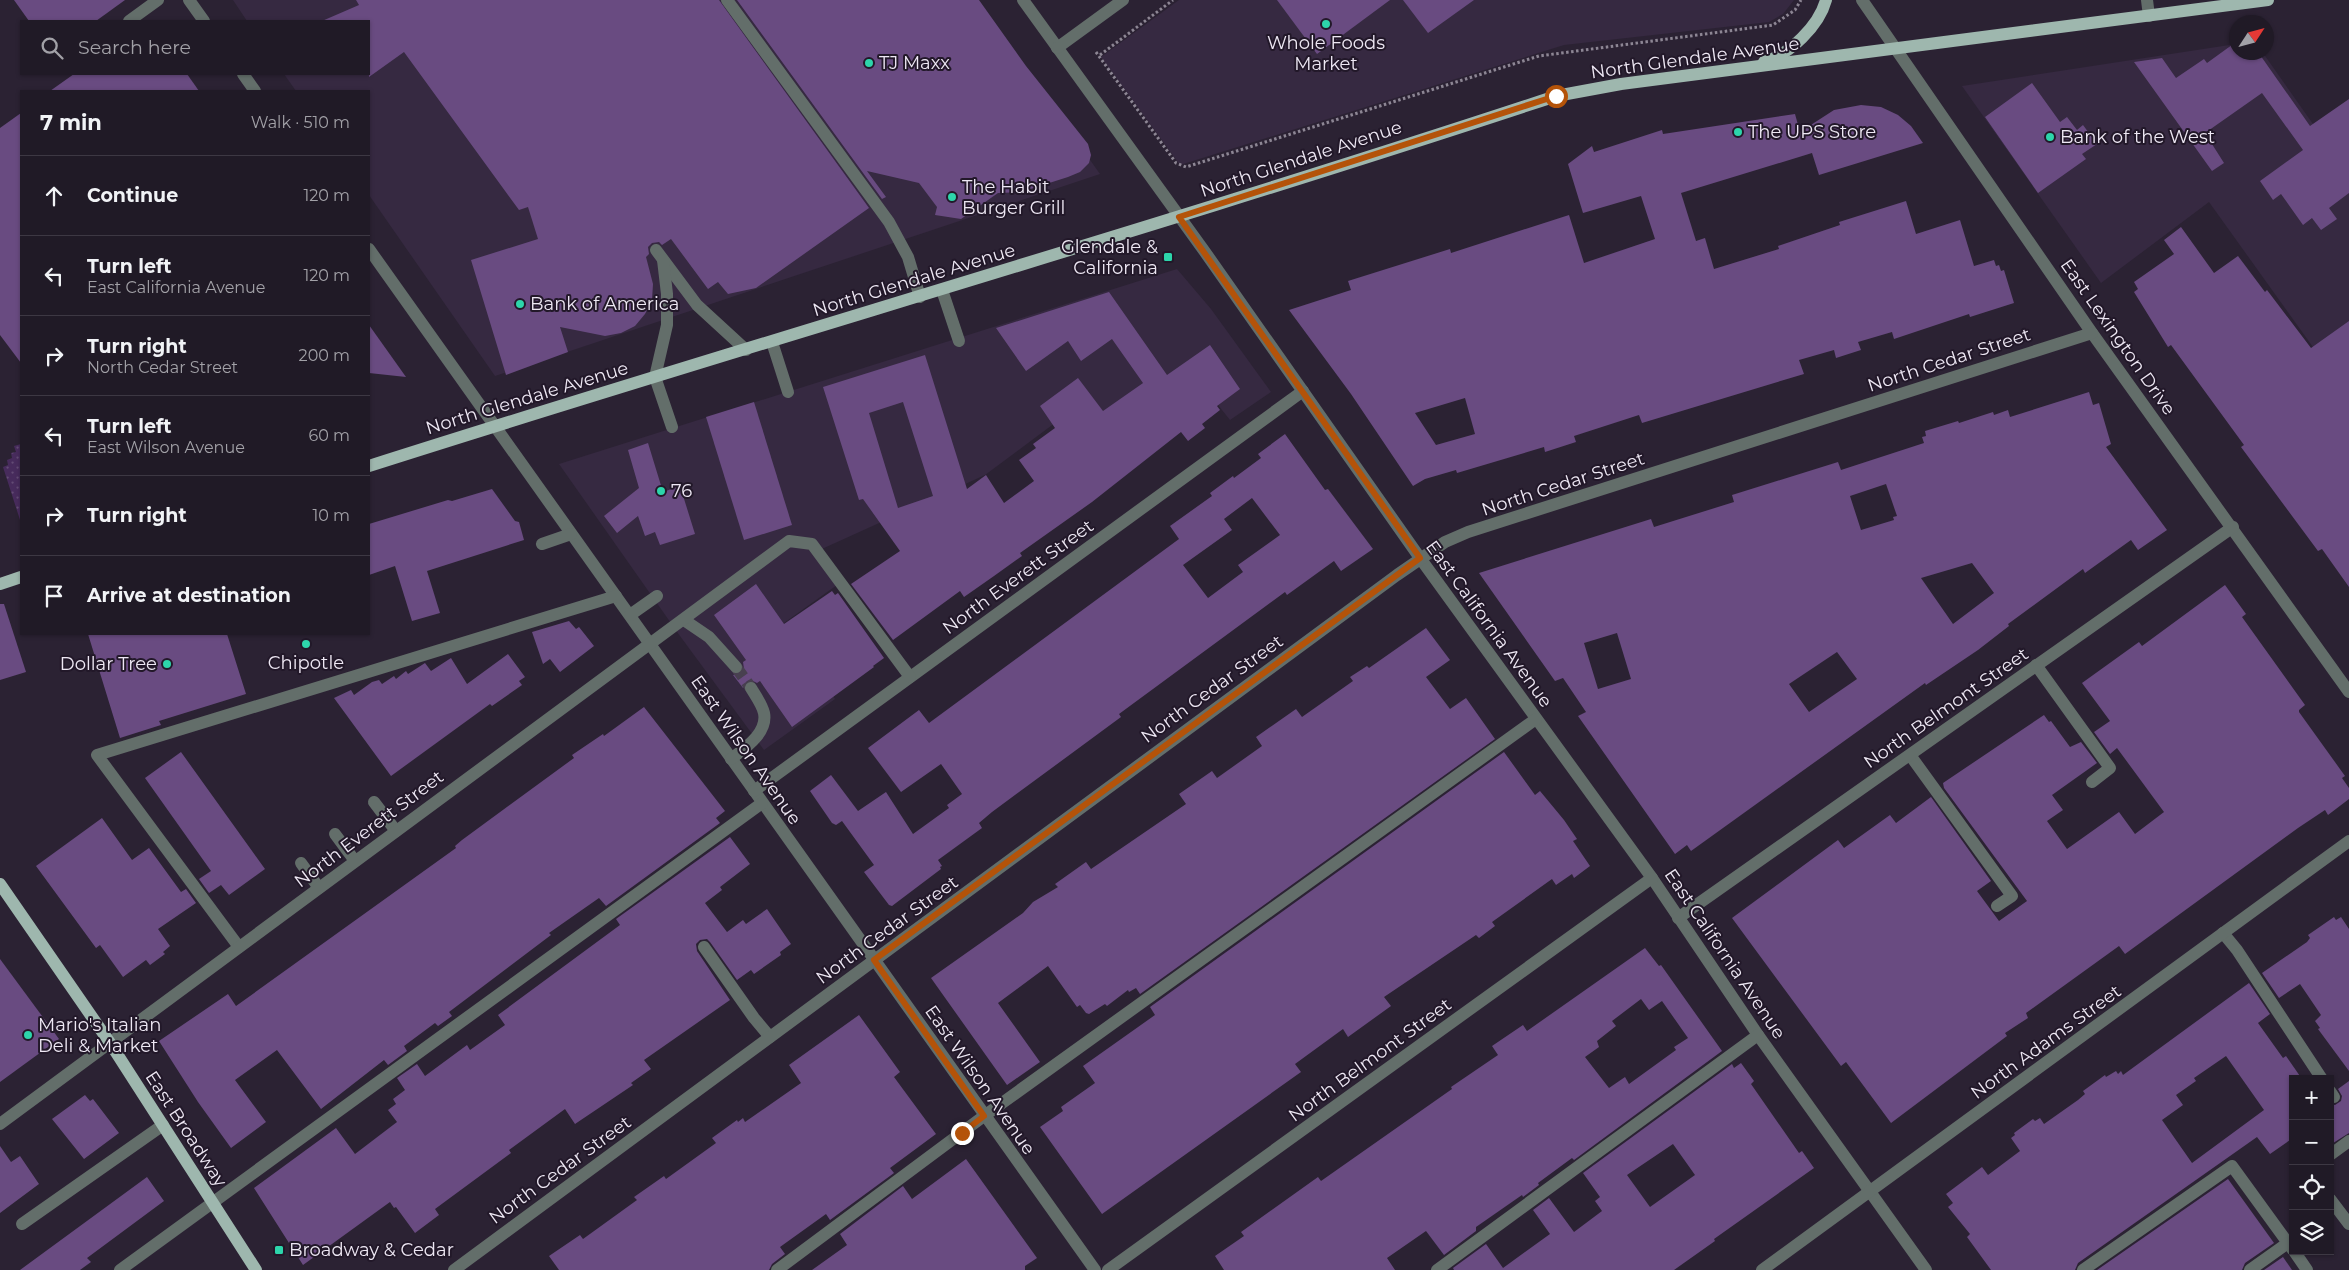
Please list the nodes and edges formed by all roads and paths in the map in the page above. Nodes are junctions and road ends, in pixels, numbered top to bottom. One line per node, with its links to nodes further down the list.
1 (158, 0): 13 (street)
2 (189, 0): 14 (street)
3 (727, 0): 25 (street)
4 (1023, 0): 15 (street, East California Avenue)
5 (1123, 0): 15 (street)
6 (1173, 0): 18 (path)
7 (1801, 0): 18 (path)
8 (1826, 0): 19 (main road)
9 (1862, 0): 16 (street, East Lexington Drive)
10 (2147, 0): 12 (street)
11 (2263, 0): 12 (main road, North Glendale Avenue)
12 (2149, 16): 16 (main road, North Glendale Avenue)
13 (130, 20)
14 (203, 20)
15 (1057, 48): 22 (street, East California Avenue)
16 (1897, 50): 19 (main road, North Glendale Avenue); 26 (street, East Lexington Drive)
17 (1096, 52): 18 (path)
18 (1100, 56)
19 (1736, 69): 22 (main road, North Glendale Avenue)
20 (244, 75): 21 (street)
21 (254, 90)
22 (1179, 217): 24 (main road, North Glendale Avenue); 31 (street, East California Avenue)
23 (370, 251): 33 (street, East Wilson Avenue)
24 (942, 290): 25 (main road, North Glendale Avenue); 27 (street)
25 (920, 297): 28 (main road, North Glendale Avenue)
26 (2092, 333): 36 (street, East Lexington Drive); 39 (street, North Cedar Street)
27 (959, 341)
28 (772, 342): 29 (main road, North Glendale Avenue); 32 (street)
29 (746, 350): 30 (main road, North Glendale Avenue); 30 (street)
30 (655, 377): 33 (main road, North Glendale Avenue); 34 (street)
31 (1302, 391): 39 (street, East California Avenue); 49 (street, North Everett Street)
32 (788, 392)
33 (495, 425): 35 (main road, North Glendale Avenue); 37 (street, East Wilson Avenue)
34 (672, 427)
35 (370, 466)
36 (2233, 526): 47 (street, North Belmont Street); 51 (street, East Lexington Drive)
37 (572, 534): 38 (street); 42 (street, East Wilson Avenue)
38 (542, 544)
39 (1420, 558): 52 (street, East California Avenue); 72 (street, North Cedar Street)
40 (20, 577): 41 (main road)
41 (0, 584)
42 (616, 596): 44 (street, East Wilson Avenue); 70 (street)
43 (657, 596): 44 (street)
44 (630, 616): 46 (street, East Wilson Avenue)
45 (684, 620): 46 (street, North Everett Street); 48 (street); 49 (street, North Everett Street)
46 (650, 645): 54 (street, East Wilson Avenue); 59 (street, North Everett Street)
47 (2036, 665): 53 (street, North Belmont Street); 55 (street)
48 (736, 667)
49 (910, 677): 56 (street, North Everett Street)
50 (751, 688): 54 (street)
51 (2349, 692)
52 (1536, 718): 64 (street, East California Avenue); 77 (street)
53 (1910, 755): 67 (street); 68 (street, North Belmont Street)
54 (731, 759): 56 (street, East Wilson Avenue)
55 (2092, 782)
56 (754, 791): 58 (street, East Wilson Avenue)
57 (374, 802): 59 (street)
58 (762, 803): 72 (street, East Wilson Avenue); 83 (street)
59 (396, 831): 62 (street, North Everett Street)
60 (335, 834): 62 (street)
61 (2349, 841): 69 (street, North Adams Street)
62 (355, 861): 66 (street, North Everett Street)
63 (301, 863): 66 (street)
64 (1652, 878): 68 (street, East California Avenue); 95 (street, North Belmont Street)
65 (0, 884): 75 (main road, East Broadway)
66 (319, 888): 70 (street, North Everett Street)
67 (1997, 906)
68 (1678, 918): 73 (street, East California Avenue)
69 (2224, 933): 76 (street); 82 (street, North Adams Street)
70 (239, 947): 75 (street, North Everett Street)
71 (704, 947): 74 (street)
72 (874, 960): 74 (street, North Cedar Street); 77 (street, East Wilson Avenue)
73 (1758, 1035): 82 (street, East California Avenue); 96 (street)
74 (770, 1037): 92 (street, North Cedar Street)
75 (110, 1043): 78 (street, North Everett Street); 79 (main road, East Broadway)
76 (2319, 1075)
77 (984, 1116): 93 (street); 94 (street, East Wilson Avenue)
78 (0, 1124)
79 (163, 1125): 83 (main road, East Broadway); 85 (street)
80 (2349, 1141): 81 (street)
81 (2334, 1152)
82 (1870, 1192): 97 (street, North Adams Street); 98 (street, East California Avenue)
83 (212, 1202): 90 (street); 91 (main road, East Broadway)
84 (2334, 1203): 86 (street)
85 (22, 1224)
86 (2349, 1224)
87 (2289, 1245): 99 (street)
88 (2289, 1249): 100 (street)
89 (2296, 1255): 101 (street)
90 (120, 1270)
91 (256, 1270)
92 (454, 1270)
93 (777, 1270)
94 (1095, 1270)
95 (1108, 1270)
96 (1437, 1270)
97 (1762, 1270)
98 (1926, 1270)
99 (2084, 1270)
100 (2250, 1270)
101 (2307, 1270)

